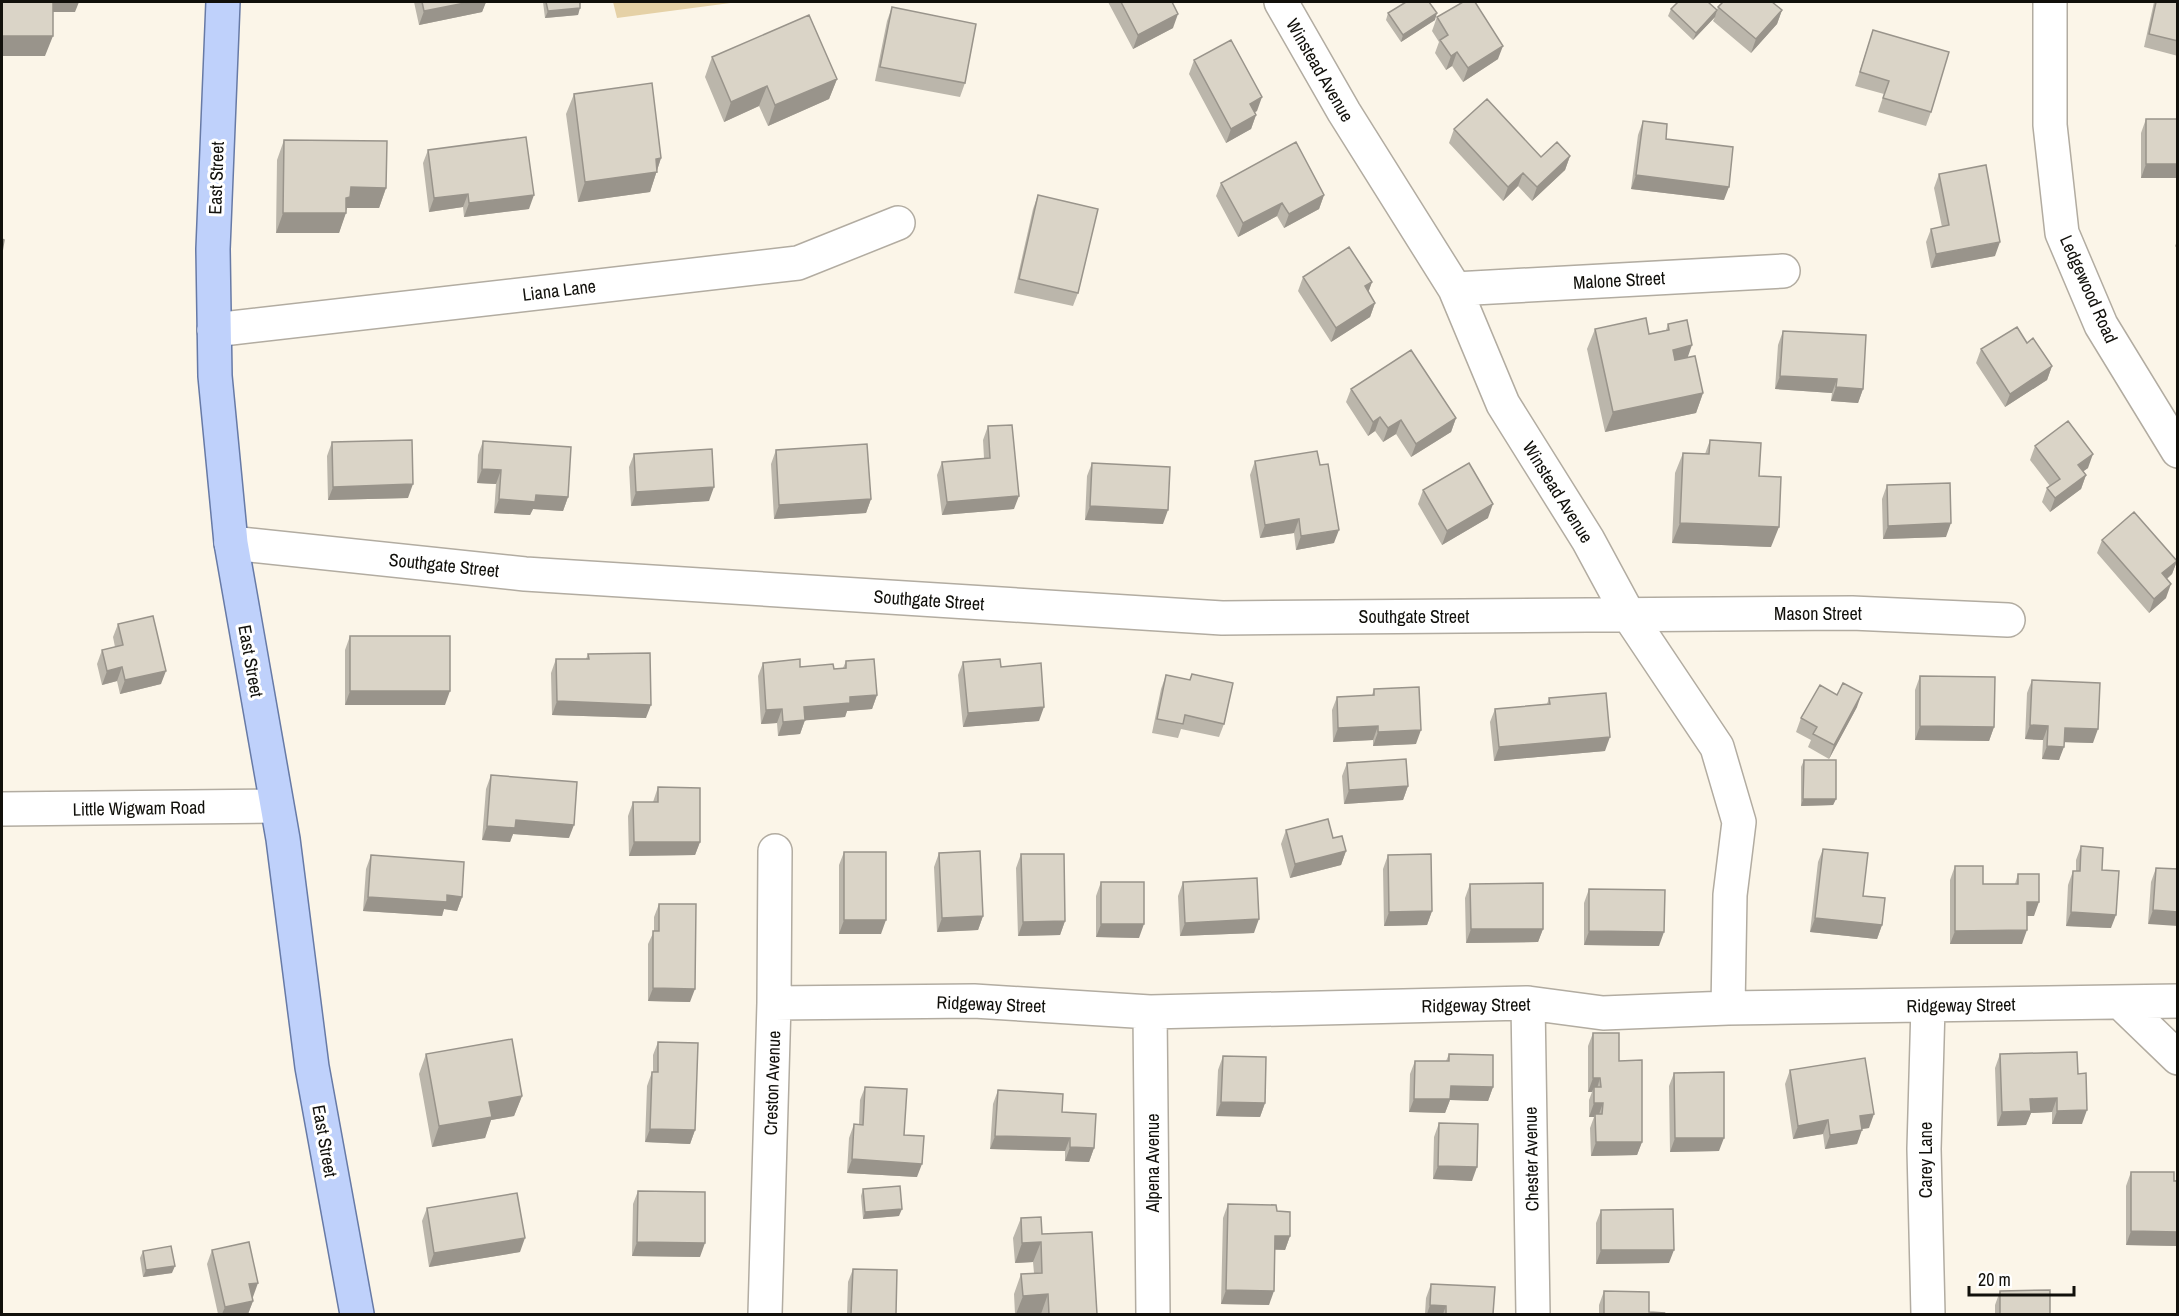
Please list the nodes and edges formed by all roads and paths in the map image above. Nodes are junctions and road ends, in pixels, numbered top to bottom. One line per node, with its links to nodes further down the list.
1 (223, 2): 7 (main road, East Street)
2 (1281, 2): 6 (street, Winstead Avenue)
3 (2050, 2): 8 (street, Ledgewood Road)
4 (898, 223): 7 (street, Liana Lane)
5 (1783, 271): 6 (street, Malone Street)
6 (1455, 289): 10 (street, Winstead Avenue)
7 (214, 330): 9 (main road, East Street)
8 (2178, 451)
9 (231, 543): 10 (street, Southgate Street); 12 (main road, East Street)
10 (1628, 614): 11 (street, Mason Street); 20 (street, Winstead Avenue)
11 (2008, 620)
12 (276, 806): 13 (street, Little Wigwam Road); 23 (main road, East Street)
13 (2, 809)
14 (775, 851): 17 (street, Creston Avenue)
15 (2178, 1001): 16 (street, Ridgeway Street)
16 (2120, 1002): 19 (street, Ridgeway Street); 22 (street)
17 (774, 1003): 21 (street, Ridgeway Street); 24 (street, Creston Avenue)
18 (1528, 1003): 20 (street, Ridgeway Street); 21 (street, Ridgeway Street); 26 (street, Chester Avenue)
19 (1928, 1006): 20 (street, Ridgeway Street); 27 (street, Carey Lane)
20 (1728, 1008)
21 (1150, 1012): 25 (street, Alpena Avenue)
22 (2178, 1058)
23 (357, 1314)
24 (765, 1314)
25 (1153, 1314)
26 (1533, 1314)
27 (1928, 1314)

